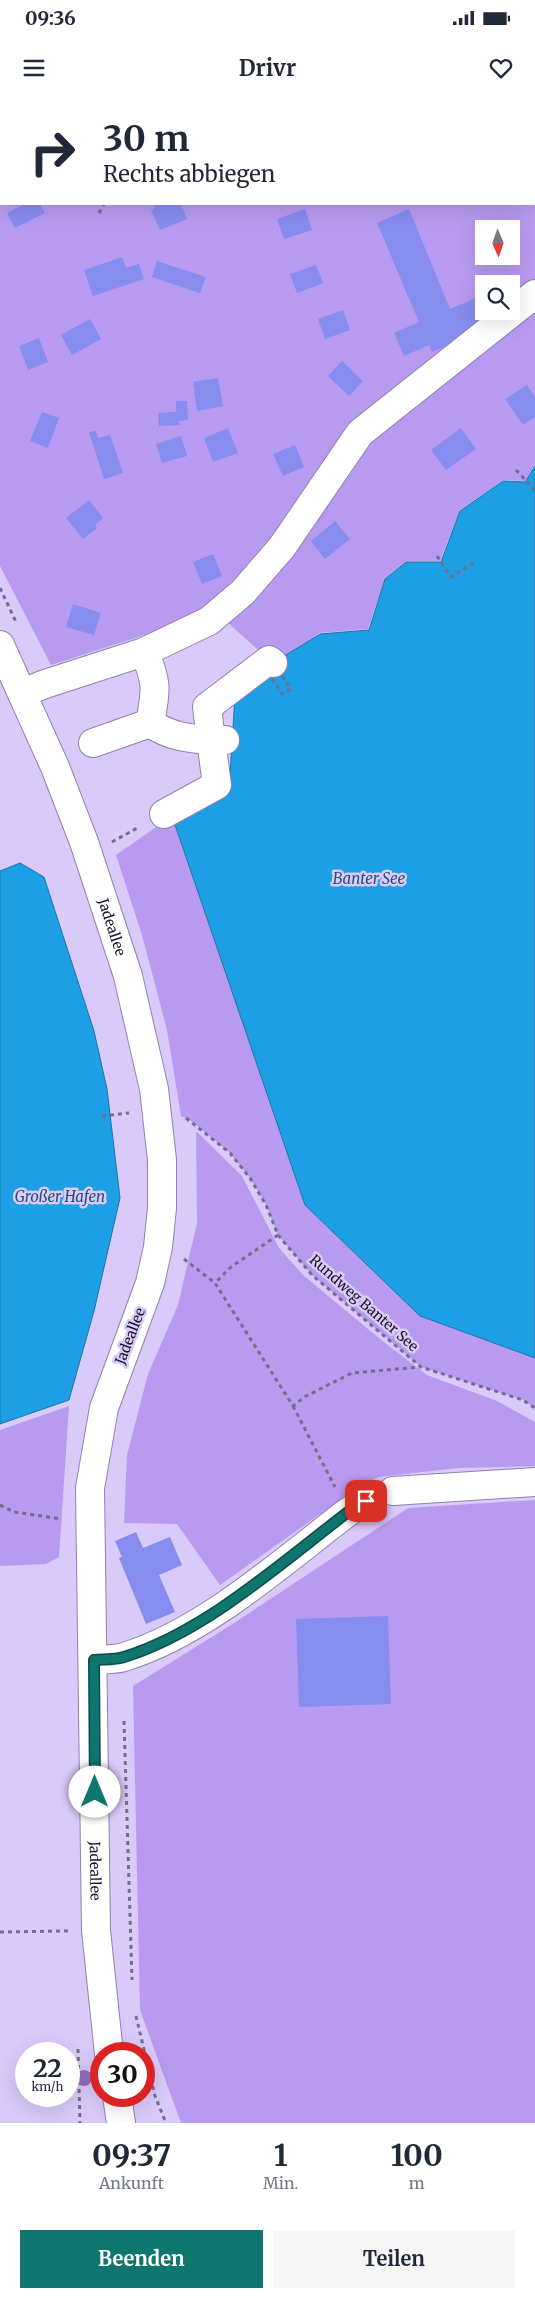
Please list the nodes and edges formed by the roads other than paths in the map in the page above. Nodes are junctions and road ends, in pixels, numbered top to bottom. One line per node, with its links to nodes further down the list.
1 (535, 294): 3 (street)
2 (0, 646): 5 (street, Jadeallee)
3 (144, 652): 5 (street); 6 (street)
4 (273, 663): 7 (street)
5 (22, 693): 13 (street, Jadeallee)
6 (150, 723): 7 (street); 8 (street)
7 (218, 740): 9 (street)
8 (93, 743)
9 (164, 814)
10 (535, 1482): 11 (street)
11 (393, 1491)
12 (357, 1507): 13 (street)
13 (94, 1660): 14 (street, Jadeallee)
14 (108, 2042)

